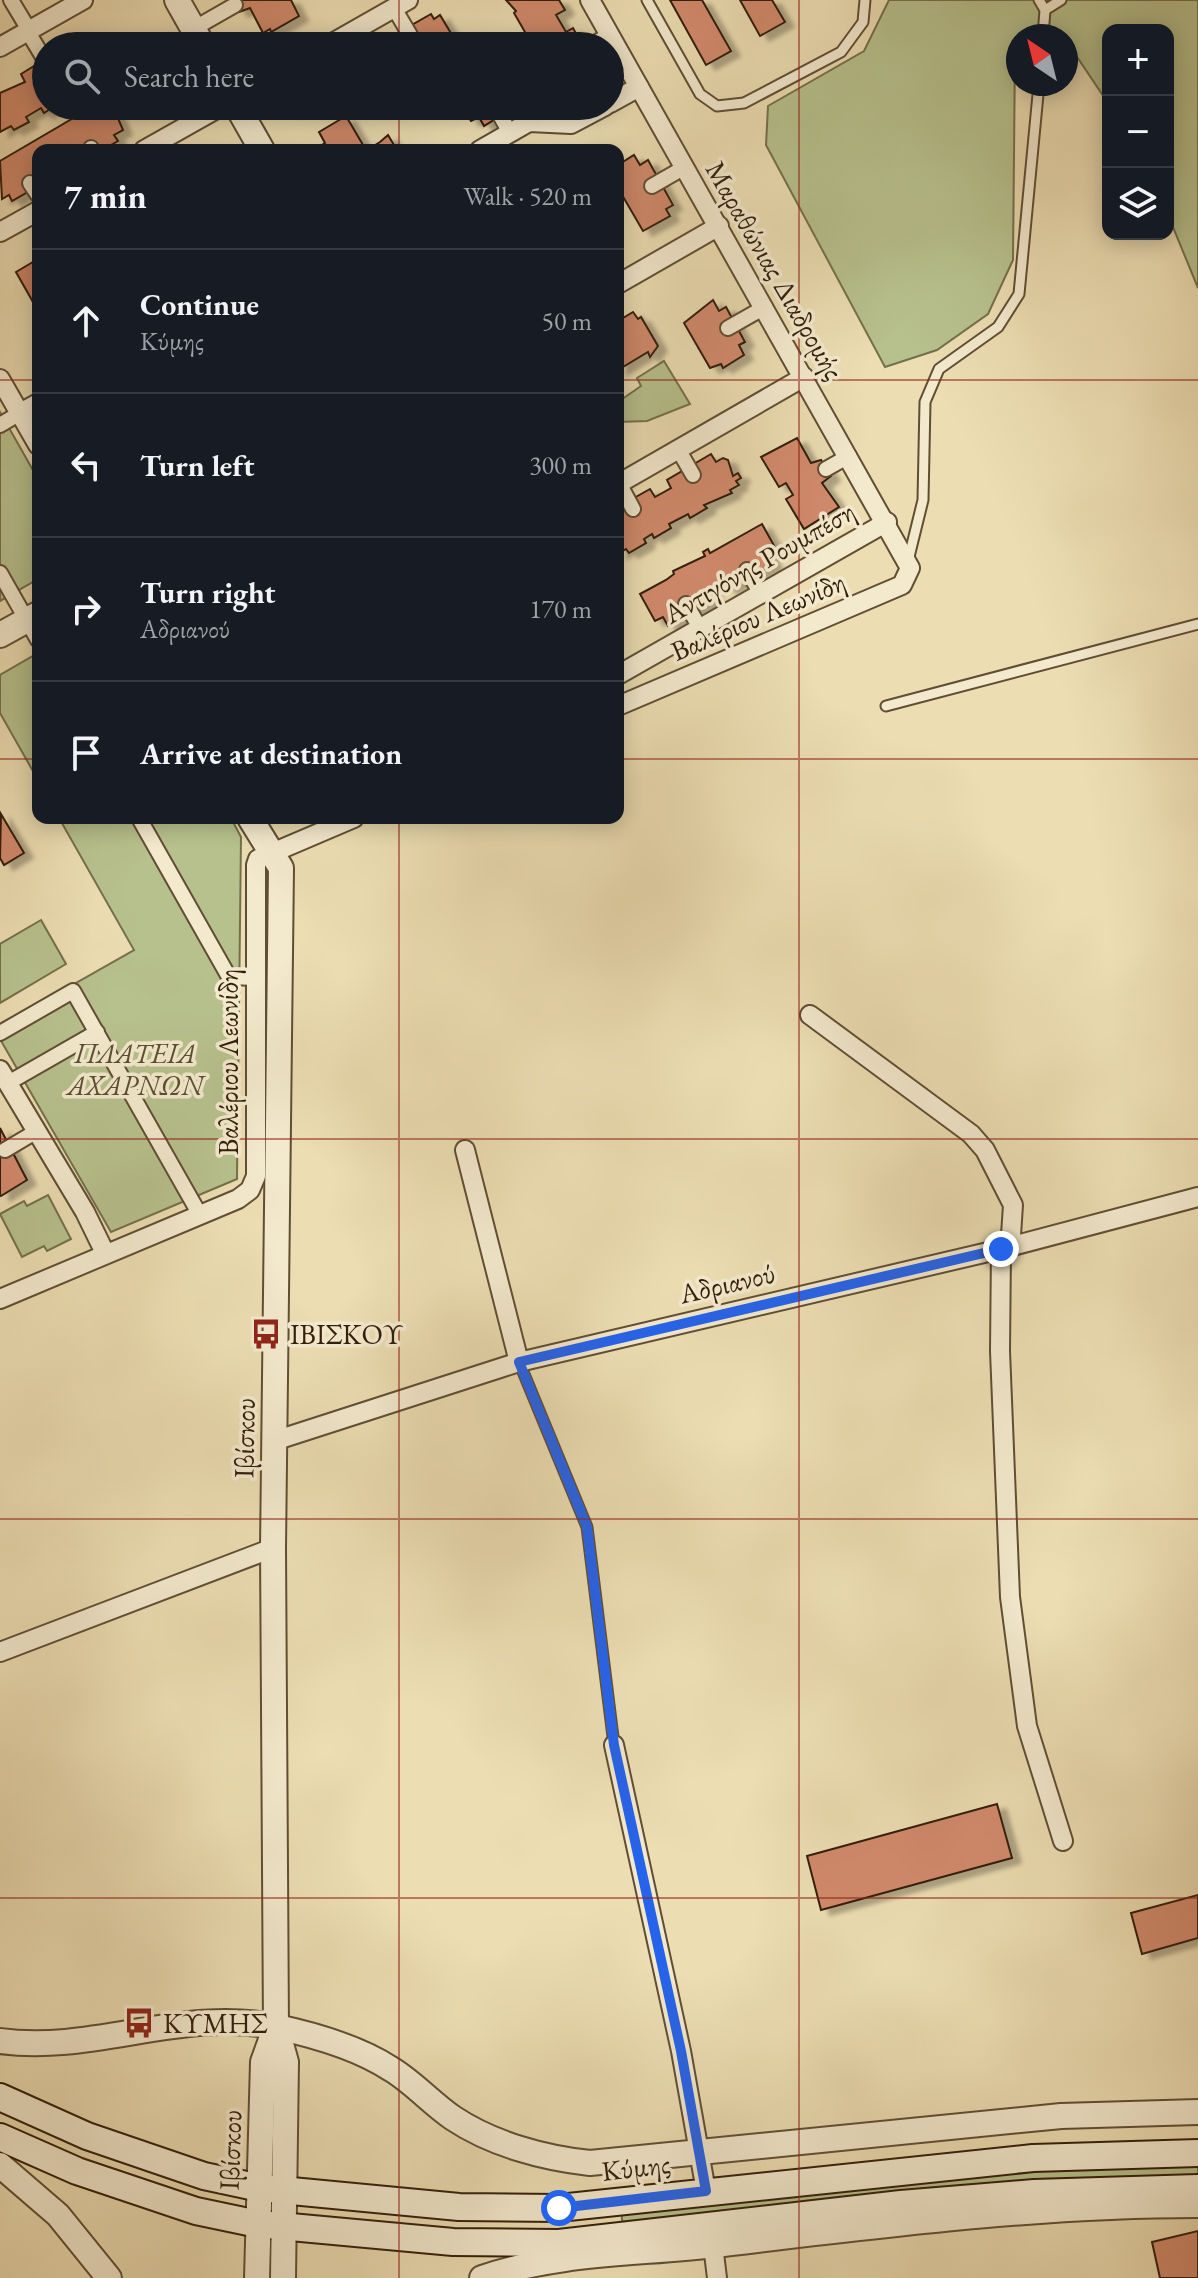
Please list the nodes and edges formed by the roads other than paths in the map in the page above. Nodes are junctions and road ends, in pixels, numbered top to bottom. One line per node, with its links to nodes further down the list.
1 (11, 0): 13 (street)
2 (83, 0): 13 (street)
3 (177, 0): 14 (street)
4 (590, 0): 18 (street, Μαραθώνιας Διαδρομής)
5 (647, 0): 6 (lane)
6 (865, 0)
7 (1039, 0): 11 (lane)
8 (1061, 0): 11 (lane)
9 (401, 4): 16 (street); 17 (street)
10 (235, 5): 15 (street)
11 (1045, 10): 12 (lane)
12 (1044, 24)
13 (28, 31): 19 (street); 20 (street)
14 (189, 32)
15 (201, 32)
16 (353, 32)
17 (409, 32)
18 (608, 32)
19 (32, 38)
20 (0, 47)
21 (624, 60): 22 (street, Μαραθώνιας Διαδρομής)
22 (639, 87): 23 (street); 32 (street, Μαραθώνιας Διαδρομής)
23 (624, 95)
24 (1038, 96): 54 (lane)
25 (197, 120): 29 (street)
26 (243, 120): 30 (street)
27 (496, 120): 31 (street)
28 (579, 120): 31 (street)
29 (155, 144)
30 (253, 144)
31 (497, 144)
32 (685, 167): 33 (street); 35 (street, Μαραθώνιας Διαδρομής)
33 (652, 186)
34 (32, 214): 36 (street)
35 (719, 226): 37 (street); 38 (street, Μαραθώνιας Διαδρομής)
36 (0, 232)
37 (624, 281)
38 (765, 307): 39 (street); 40 (street, Μαραθώνιας Διαδρομής)
39 (728, 328)
40 (804, 377): 46 (street); 47 (street, Μαραθώνιας Διαδρομής)
41 (0, 379): 43 (street)
42 (32, 406): 43 (street)
43 (20, 413): 44 (street); 45 (street)
44 (0, 425)
45 (32, 434)
46 (678, 449): 49 (street); 50 (street)
47 (849, 456): 48 (street); 53 (street, Μαραθώνιας Διαδρομής)
48 (826, 469)
49 (693, 475)
50 (624, 480)
51 (624, 493): 52 (street)
52 (633, 509)
53 (887, 522): 54 (street, Μαραθώνιας Διαδρομής); 57 (street, Αντιγόνης Ρουμπέση)
54 (909, 564): 65 (street, Βαλέριου Λεωνίδη)
55 (747, 570): 57 (street)
56 (0, 573): 59 (street)
57 (761, 594): 62 (street, Αντιγόνης Ρουμπέση)
58 (686, 604): 62 (street)
59 (32, 622)
60 (1198, 624): 66 (lane)
61 (32, 626): 63 (street)
62 (700, 628): 64 (street, Αντιγόνης Ρουμπέση)
63 (0, 635)
64 (624, 672)
65 (624, 703)
66 (886, 706)
67 (142, 824): 71 (street)
68 (254, 824): 70 (street, Ιβίσκου)
69 (340, 824): 70 (street)
70 (272, 852): 71 (street, Βαλέριου Λεωνίδη); 85 (street, Ιβίσκου)
71 (256, 978): 80 (street, Βαλέριου Λεωνίδη)
72 (810, 1015): 81 (street)
73 (97, 1032): 74 (street); 75 (street); 80 (street)
74 (0, 1033)
75 (3, 1080): 76 (street)
76 (37, 1131): 77 (street); 82 (street)
77 (5, 1150)
78 (465, 1150): 84 (street)
79 (1198, 1197): 81 (street, Αδριανού)
80 (200, 1215): 82 (street, Βαλέριου Λεωνίδη)
81 (1001, 1249): 84 (street, Αδριανού); 89 (street)
82 (105, 1253): 83 (street, Βαλέριου Λεωνίδη)
83 (0, 1299)
84 (519, 1362): 85 (street, Αδριανού); 88 (lane)
85 (274, 1441): 86 (street, Ιβίσκου)
86 (273, 1548): 87 (street); 90 (street, Ιβίσκου)
87 (0, 1652)
88 (614, 1745): 96 (street)
89 (1063, 1841)
90 (276, 2026): 91 (street); 96 (street); 99 (street, Ιβίσκου)
91 (0, 2041)
92 (0, 2097): 99 (main road, Κύμης)
93 (1198, 2112): 96 (street)
94 (0, 2137): 102 (main road)
95 (1198, 2153): 100 (main road, Κύμης)
96 (700, 2155): 100 (street)
97 (0, 2165): 105 (street)
98 (1198, 2188): 103 (main road)
99 (272, 2190): 100 (main road, Κύμης); 102 (street, Ιβίσκου); 103 (street, Ιβίσκου)
100 (706, 2191)
101 (1198, 2205): 104 (street)
102 (258, 2224): 103 (main road); 106 (street, Ιβίσκου)
103 (286, 2226): 107 (street, Ιβίσκου)
104 (713, 2245): 108 (street); 109 (street)
105 (109, 2278)
106 (257, 2278)
107 (283, 2278)
108 (482, 2278)
109 (717, 2278)

